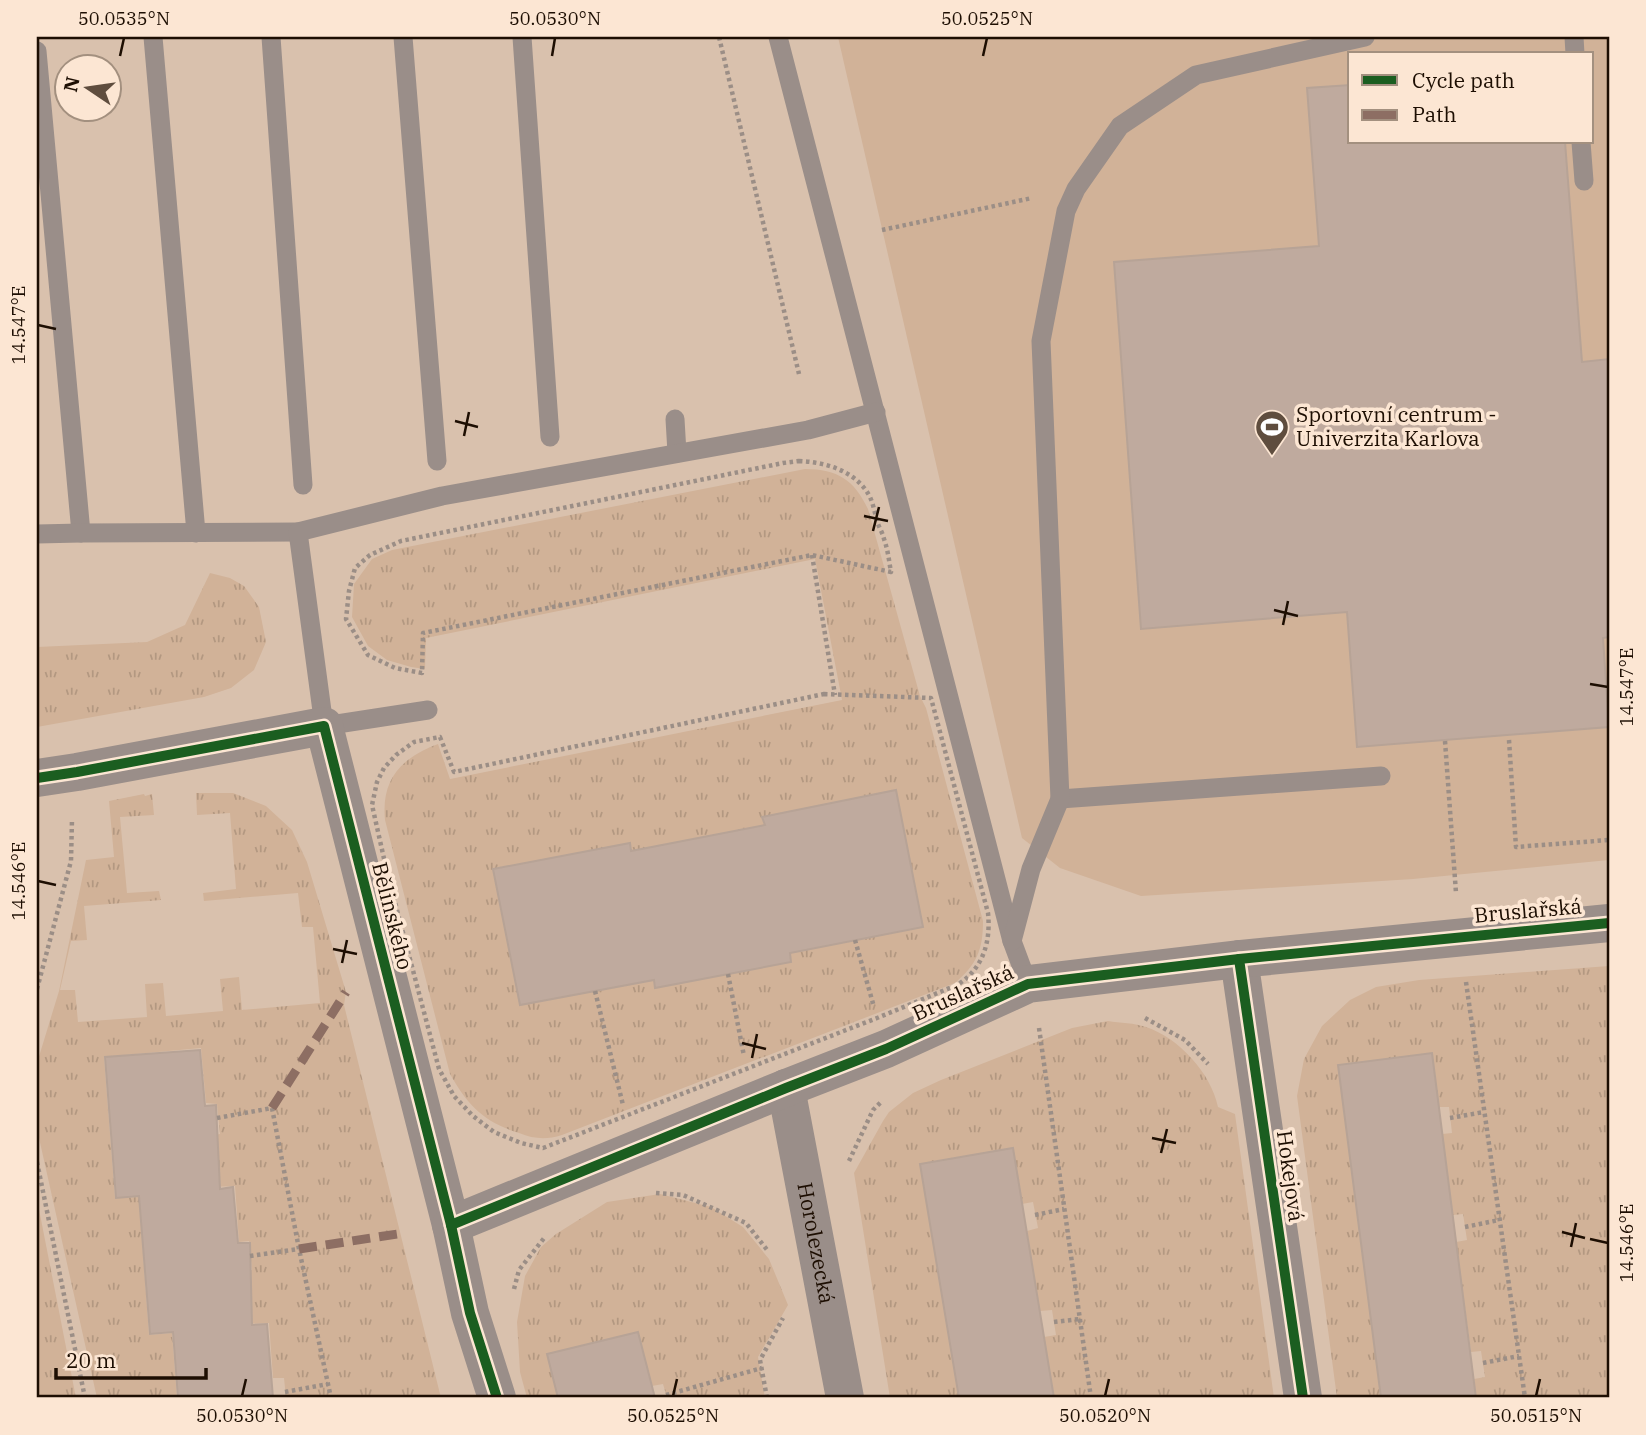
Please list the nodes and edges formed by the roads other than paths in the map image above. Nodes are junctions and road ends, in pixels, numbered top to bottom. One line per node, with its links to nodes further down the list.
1 (153, 37): 18 (lane)
2 (271, 37): 15 (lane)
3 (403, 37): 14 (lane)
4 (522, 37): 12 (lane)
5 (778, 37): 10 (lane)
6 (1365, 37): 24 (lane)
7 (37, 51): 17 (lane)
8 (1581, 144): 9 (lane)
9 (1584, 181)
10 (876, 412): 13 (lane); 26 (lane)
11 (675, 419): 13 (lane)
12 (550, 437)
13 (677, 453): 16 (lane)
14 (437, 461)
15 (303, 485)
16 (298, 532): 18 (lane); 21 (lane)
17 (81, 533): 18 (lane); 19 (lane)
18 (196, 533)
19 (37, 534)
20 (428, 710): 21 (lane)
21 (324, 726): 23 (street); 30 (street, Bělinského)
22 (1381, 776): 24 (lane)
23 (37, 778)
24 (1060, 799): 26 (lane)
25 (1609, 923): 27 (street, Bruslařská)
26 (1013, 941): 28 (lane)
27 (1239, 959): 28 (street, Bruslařská); 33 (street, Hokejová)
28 (1028, 984): 29 (street, Bruslařská)
29 (786, 1088): 30 (street, Bruslařská); 32 (street, Horolezecká)
30 (451, 1225): 31 (street, Bělinského)
31 (497, 1398)
32 (845, 1398)
33 (1303, 1398)

